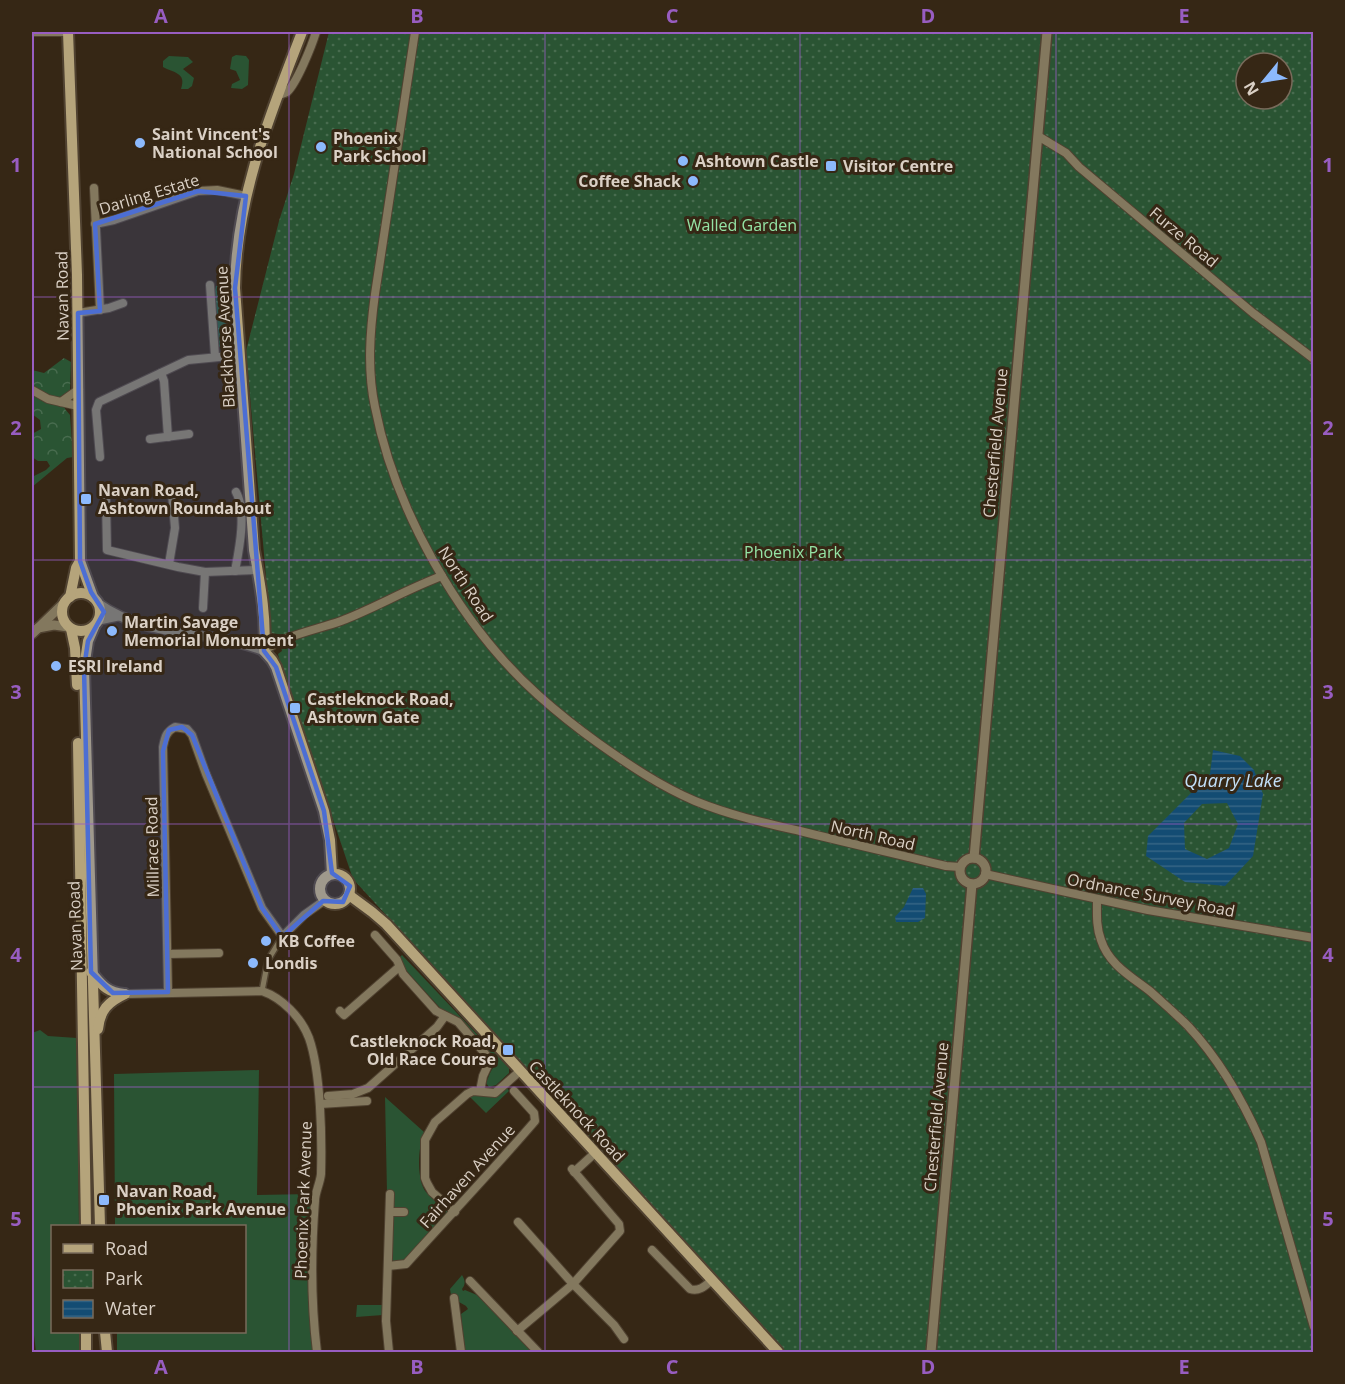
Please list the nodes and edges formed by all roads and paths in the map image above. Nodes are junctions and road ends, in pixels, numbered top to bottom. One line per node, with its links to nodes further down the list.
1 (32, 32): 2 (street)
2 (68, 32): 15 (main road, Navan Road)
3 (302, 32): 7 (main road, Blackhorse Avenue)
4 (316, 32): 7 (street)
5 (415, 32): 36 (street, North Road)
6 (1047, 32): 8 (street, Chesterfield Avenue)
7 (278, 94): 10 (main road, Blackhorse Avenue)
8 (1038, 135): 18 (street, Furze Road); 45 (street, Chesterfield Avenue)
9 (94, 188): 11 (street, Darling Estate)
10 (246, 196): 11 (street, Darling Estate); 16 (main road, Blackhorse Avenue)
11 (95, 224): 14 (street, Darling Estate)
12 (210, 285): 17 (street)
13 (123, 303): 14 (street)
14 (100, 310): 15 (street)
15 (78, 313): 20 (main road, Navan Road)
16 (240, 355): 17 (street); 33 (main road, Blackhorse Avenue)
17 (215, 356): 19 (street)
18 (1314, 359)
19 (161, 373): 25 (street); 27 (street)
20 (79, 389): 22 (street); 23 (main road, Navan Road)
21 (32, 390): 22 (street)
22 (61, 402): 23 (street)
23 (78, 406): 31 (main road, Navan Road)
24 (189, 434): 25 (street)
25 (168, 437): 26 (street)
26 (150, 440)
27 (100, 457)
28 (236, 492): 34 (street)
29 (172, 494): 32 (street)
30 (106, 500): 32 (street)
31 (80, 561): 37 (main road, Navan Road); 38 (main road, Navan Road)
32 (169, 564): 35 (street)
33 (257, 570): 34 (street); 44 (main road, Blackhorse Avenue)
34 (235, 571): 35 (street)
35 (205, 572): 39 (street)
36 (442, 576): 44 (street); 46 (street, North Road)
37 (67, 600): 38 (main road); 42 (main road); 43 (street)
38 (96, 601): 40 (street); 41 (main road)
39 (203, 608)
40 (118, 616): 41 (street); 44 (street)
41 (97, 623): 42 (main road); 59 (main road, Navan Road)
42 (70, 628): 43 (street); 80 (main road, Navan Road)
43 (35, 631)
44 (264, 651): 47 (main road)
45 (974, 858): 46 (street); 48 (street)
46 (960, 867): 49 (street)
47 (332, 874): 50 (main road); 52 (main road)
48 (985, 874): 49 (street); 51 (street, Ordnance Survey Road)
49 (972, 884): 100 (street, Chesterfield Avenue)
50 (349, 895): 52 (main road); 66 (main road, Castleknock Road)
51 (1097, 899): 54 (street, Ordnance Survey Road); 88 (street)
52 (325, 900): 55 (street)
53 (375, 935): 58 (street)
54 (1314, 938)
55 (285, 940): 57 (street, Millrace Road); 60 (street)
56 (219, 953): 57 (street)
57 (168, 954): 61 (street, Millrace Road)
58 (399, 967): 63 (street); 64 (street)
59 (91, 972): 62 (main road); 65 (main road, Navan Road)
60 (262, 991): 61 (street); 73 (street, Phoenix Park Avenue)
61 (168, 992): 62 (street)
62 (125, 994): 65 (main road)
63 (340, 1011)
64 (445, 1016): 67 (street); 68 (street)
65 (95, 1052): 81 (main road, Navan Road)
66 (520, 1071): 68 (street); 74 (main road, Castleknock Road)
67 (368, 1088): 70 (street); 71 (street)
68 (480, 1091): 78 (street)
69 (513, 1091): 78 (street, Fairhaven Avenue)
70 (328, 1096)
71 (374, 1096)
72 (367, 1101): 73 (street)
73 (320, 1104): 95 (street, Phoenix Park Avenue)
74 (595, 1153): 84 (main road, Castleknock Road); 86 (street)
75 (390, 1194): 76 (street)
76 (390, 1212): 77 (street); 83 (street)
77 (404, 1212)
78 (455, 1212): 83 (street, Fairhaven Avenue)
79 (518, 1222): 86 (street)
80 (86, 1225)
81 (99, 1225)
82 (652, 1250): 84 (street)
83 (388, 1266): 96 (street)
84 (712, 1280): 99 (main road, Castleknock Road)
85 (470, 1281): 89 (street)
86 (573, 1284): 89 (street); 92 (street)
87 (454, 1298): 97 (street)
88 (1314, 1327)
89 (517, 1331): 98 (street)
90 (87, 1333): 93 (main road)
91 (105, 1333): 94 (main road)
92 (624, 1339)
93 (87, 1353)
94 (106, 1353)
95 (316, 1353)
96 (389, 1353)
97 (461, 1353)
98 (537, 1353)
99 (778, 1353)
100 (931, 1353)

